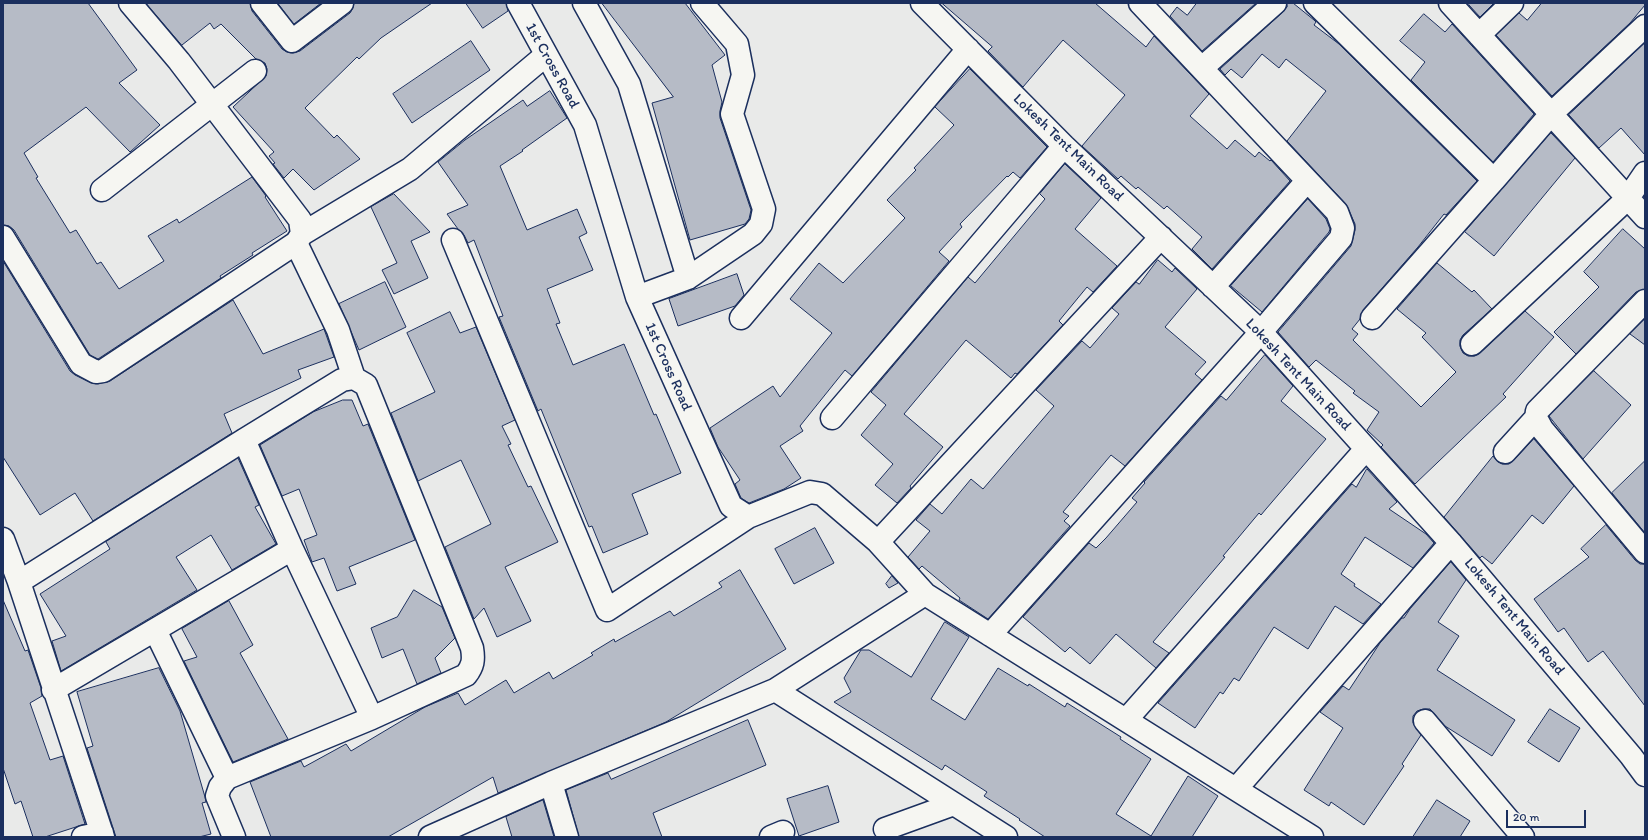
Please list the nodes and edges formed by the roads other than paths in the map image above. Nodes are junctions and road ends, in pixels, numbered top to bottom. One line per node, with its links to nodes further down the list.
1 (130, 3): 19 (street)
2 (262, 3): 3 (street)
3 (342, 3)
4 (518, 3): 16 (street, 1st Cross Road)
5 (584, 3): 32 (street)
6 (702, 3): 32 (street)
7 (922, 3): 15 (street, Lokesh Tent Main Road)
8 (1275, 3): 17 (street)
9 (1315, 3): 23 (street)
10 (1450, 3): 14 (street)
11 (1512, 3): 14 (street)
12 (1149, 6): 17 (street)
13 (1645, 26): 20 (street)
14 (1479, 35): 20 (street)
15 (968, 49): 21 (street, Lokesh Tent Main Road); 36 (street)
16 (546, 55): 30 (street); 34 (street, 1st Cross Road)
17 (1202, 68): 24 (street)
18 (255, 71): 19 (street)
19 (211, 104): 25 (street); 30 (street)
20 (1551, 114): 23 (street); 26 (street)
21 (1064, 146): 29 (street, Lokesh Tent Main Road); 41 (street)
22 (1645, 173): 26 (street)
23 (1494, 180): 37 (street)
24 (1307, 181): 33 (street); 38 (street)
25 (102, 190)
26 (1628, 198): 27 (street); 39 (street)
27 (1645, 217)
28 (3, 237): 30 (street)
29 (1162, 237): 33 (street, Lokesh Tent Main Road); 48 (street)
30 (299, 238): 40 (street)
31 (453, 240): 46 (street)
32 (688, 278): 34 (street)
33 (1213, 287): 38 (street, Lokesh Tent Main Road)
34 (637, 298): 46 (street, 1st Cross Road)
35 (1645, 301): 42 (street)
36 (741, 318)
37 (1372, 318)
38 (1261, 332): 44 (street, Lokesh Tent Main Road); 55 (street)
39 (1472, 344)
40 (354, 378): 43 (street); 58 (street)
41 (832, 418)
42 (1536, 418): 45 (street); 51 (street)
43 (244, 440): 50 (street); 52 (street)
44 (1366, 449): 49 (street, Lokesh Tent Main Road); 59 (street)
45 (1505, 452)
46 (748, 516): 48 (street)
47 (3, 540): 52 (street)
48 (878, 542): 53 (street)
49 (1452, 543): 61 (street, Lokesh Tent Main Road); 65 (street)
50 (292, 550): 54 (street); 58 (street)
51 (1645, 552)
52 (19, 582): 56 (street)
53 (925, 594): 55 (street); 57 (street)
54 (155, 630): 56 (street); 63 (street)
55 (990, 635): 59 (street)
56 (53, 690): 68 (street)
57 (775, 690): 64 (street); 66 (street)
58 (372, 718): 63 (street)
59 (1126, 720): 65 (street)
60 (1425, 722): 74 (street)
61 (1638, 750): 62 (street, Lokesh Tent Main Road)
62 (1645, 775)
63 (227, 778): 69 (street)
64 (551, 783): 70 (street); 71 (street)
65 (1236, 790): 73 (street)
66 (954, 804): 67 (street); 72 (street)
67 (885, 829)
68 (96, 836)
69 (234, 837)
70 (431, 837)
71 (567, 837)
72 (1006, 837)
73 (1312, 837)
74 (1523, 837)

